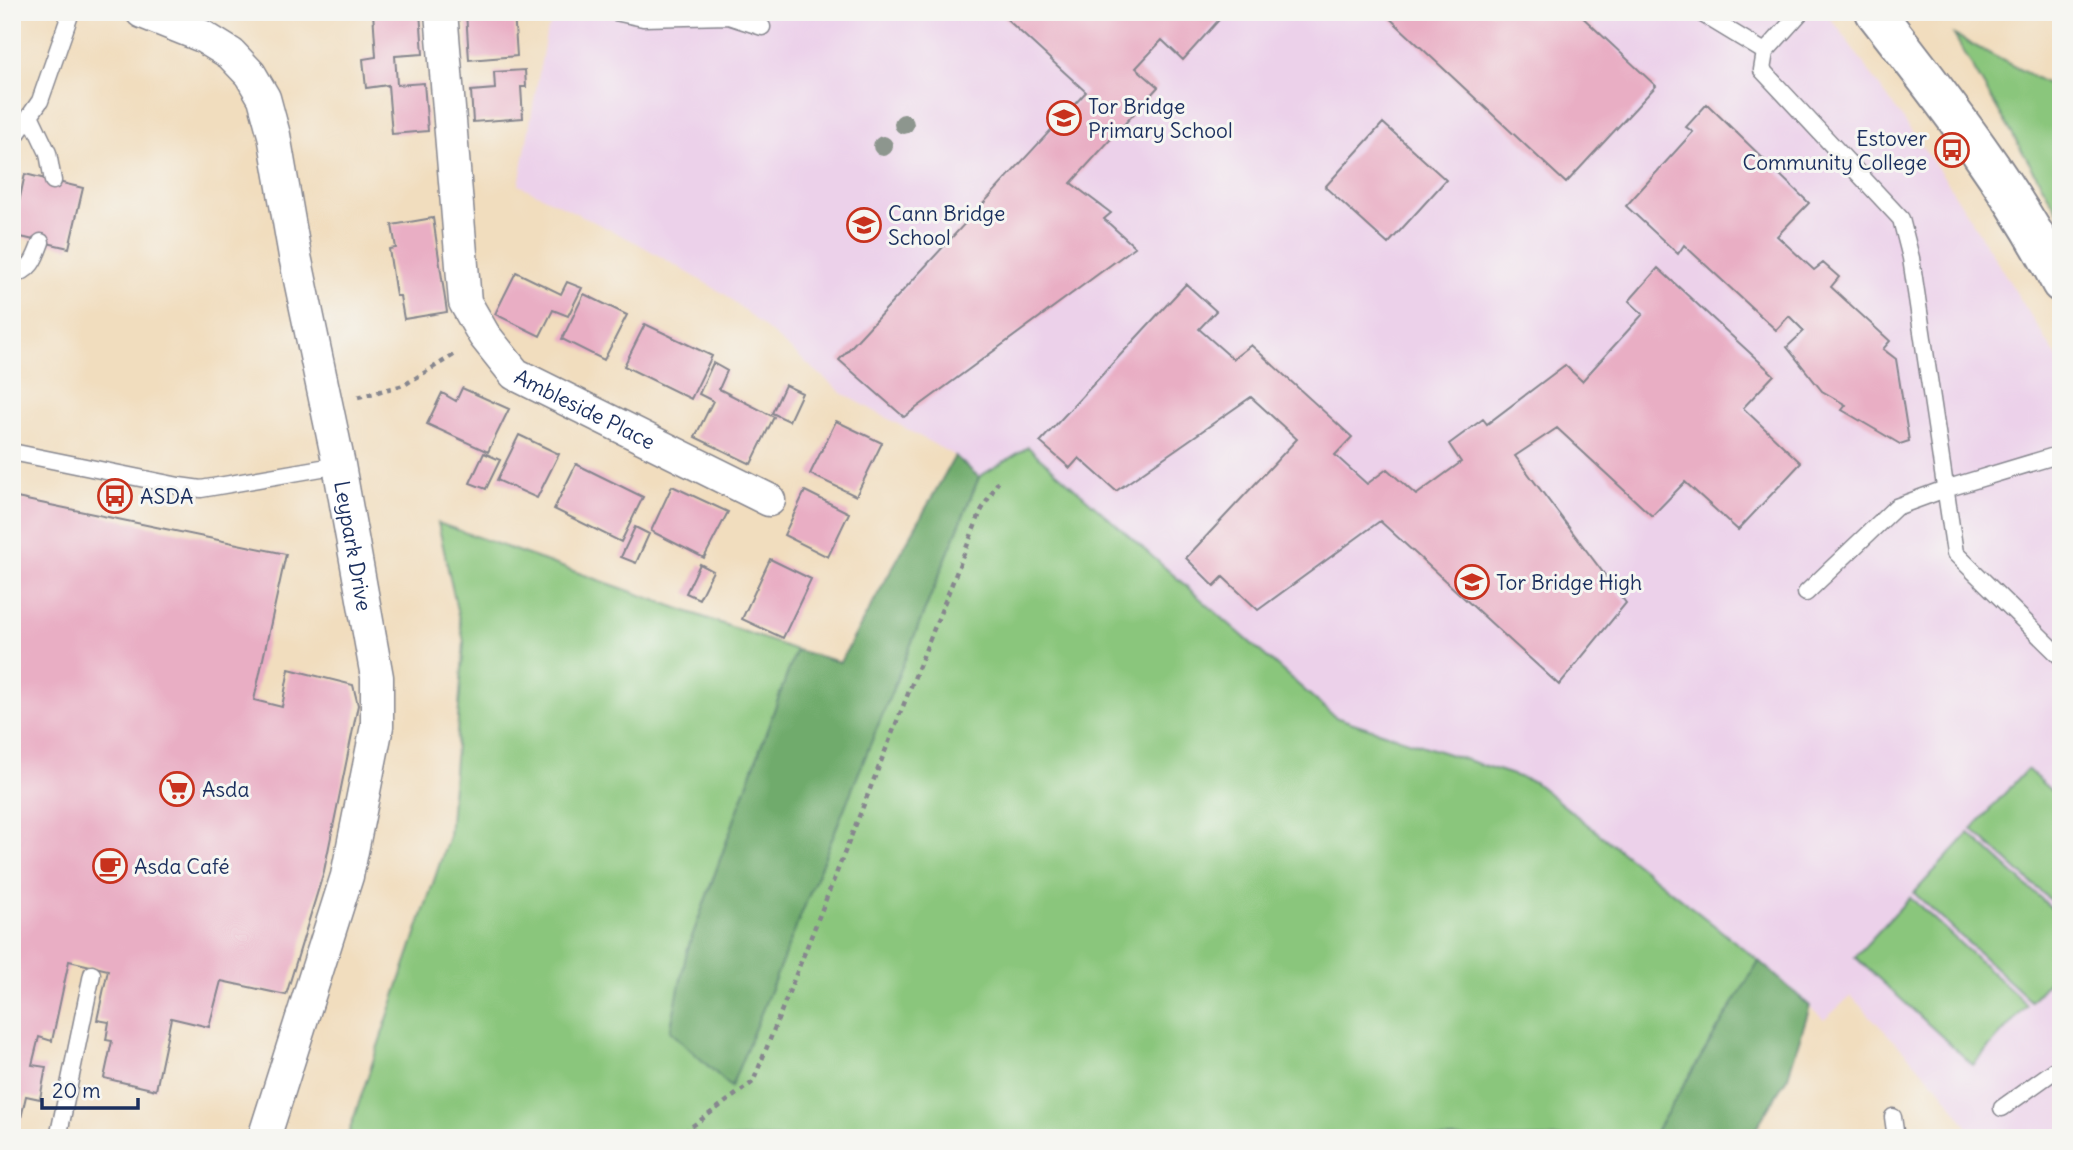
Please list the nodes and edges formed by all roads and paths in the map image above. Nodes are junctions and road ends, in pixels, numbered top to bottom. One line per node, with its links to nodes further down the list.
1 (71, 12): 10 (lane)
2 (142, 12): 17 (street, Leypark Drive)
3 (441, 12): 16 (street, Ambleside Place)
4 (615, 12): 8 (lane)
5 (1699, 12): 9 (lane)
6 (1801, 12): 9 (lane)
7 (1875, 12): 15 (street)
8 (762, 27)
9 (1765, 52): 22 (lane)
10 (30, 116): 11 (lane); 12 (lane)
11 (12, 141)
12 (54, 181)
13 (41, 242): 14 (lane)
14 (12, 275)
15 (2061, 283)
16 (484, 335): 17 (path); 23 (street, Ambleside Place)
17 (327, 405): 20 (street, Leypark Drive)
18 (12, 452): 20 (lane)
19 (2061, 454): 22 (lane)
20 (339, 465): 31 (street, Leypark Drive)
21 (998, 482): 32 (path)
22 (1945, 488): 24 (lane); 25 (lane)
23 (769, 500)
24 (1806, 593)
25 (2061, 657)
26 (92, 974): 30 (lane)
27 (2061, 1066): 28 (lane)
28 (2002, 1108)
29 (1893, 1117): 33 (lane)
30 (58, 1138)
31 (264, 1138)
32 (676, 1138)
33 (1896, 1138)

